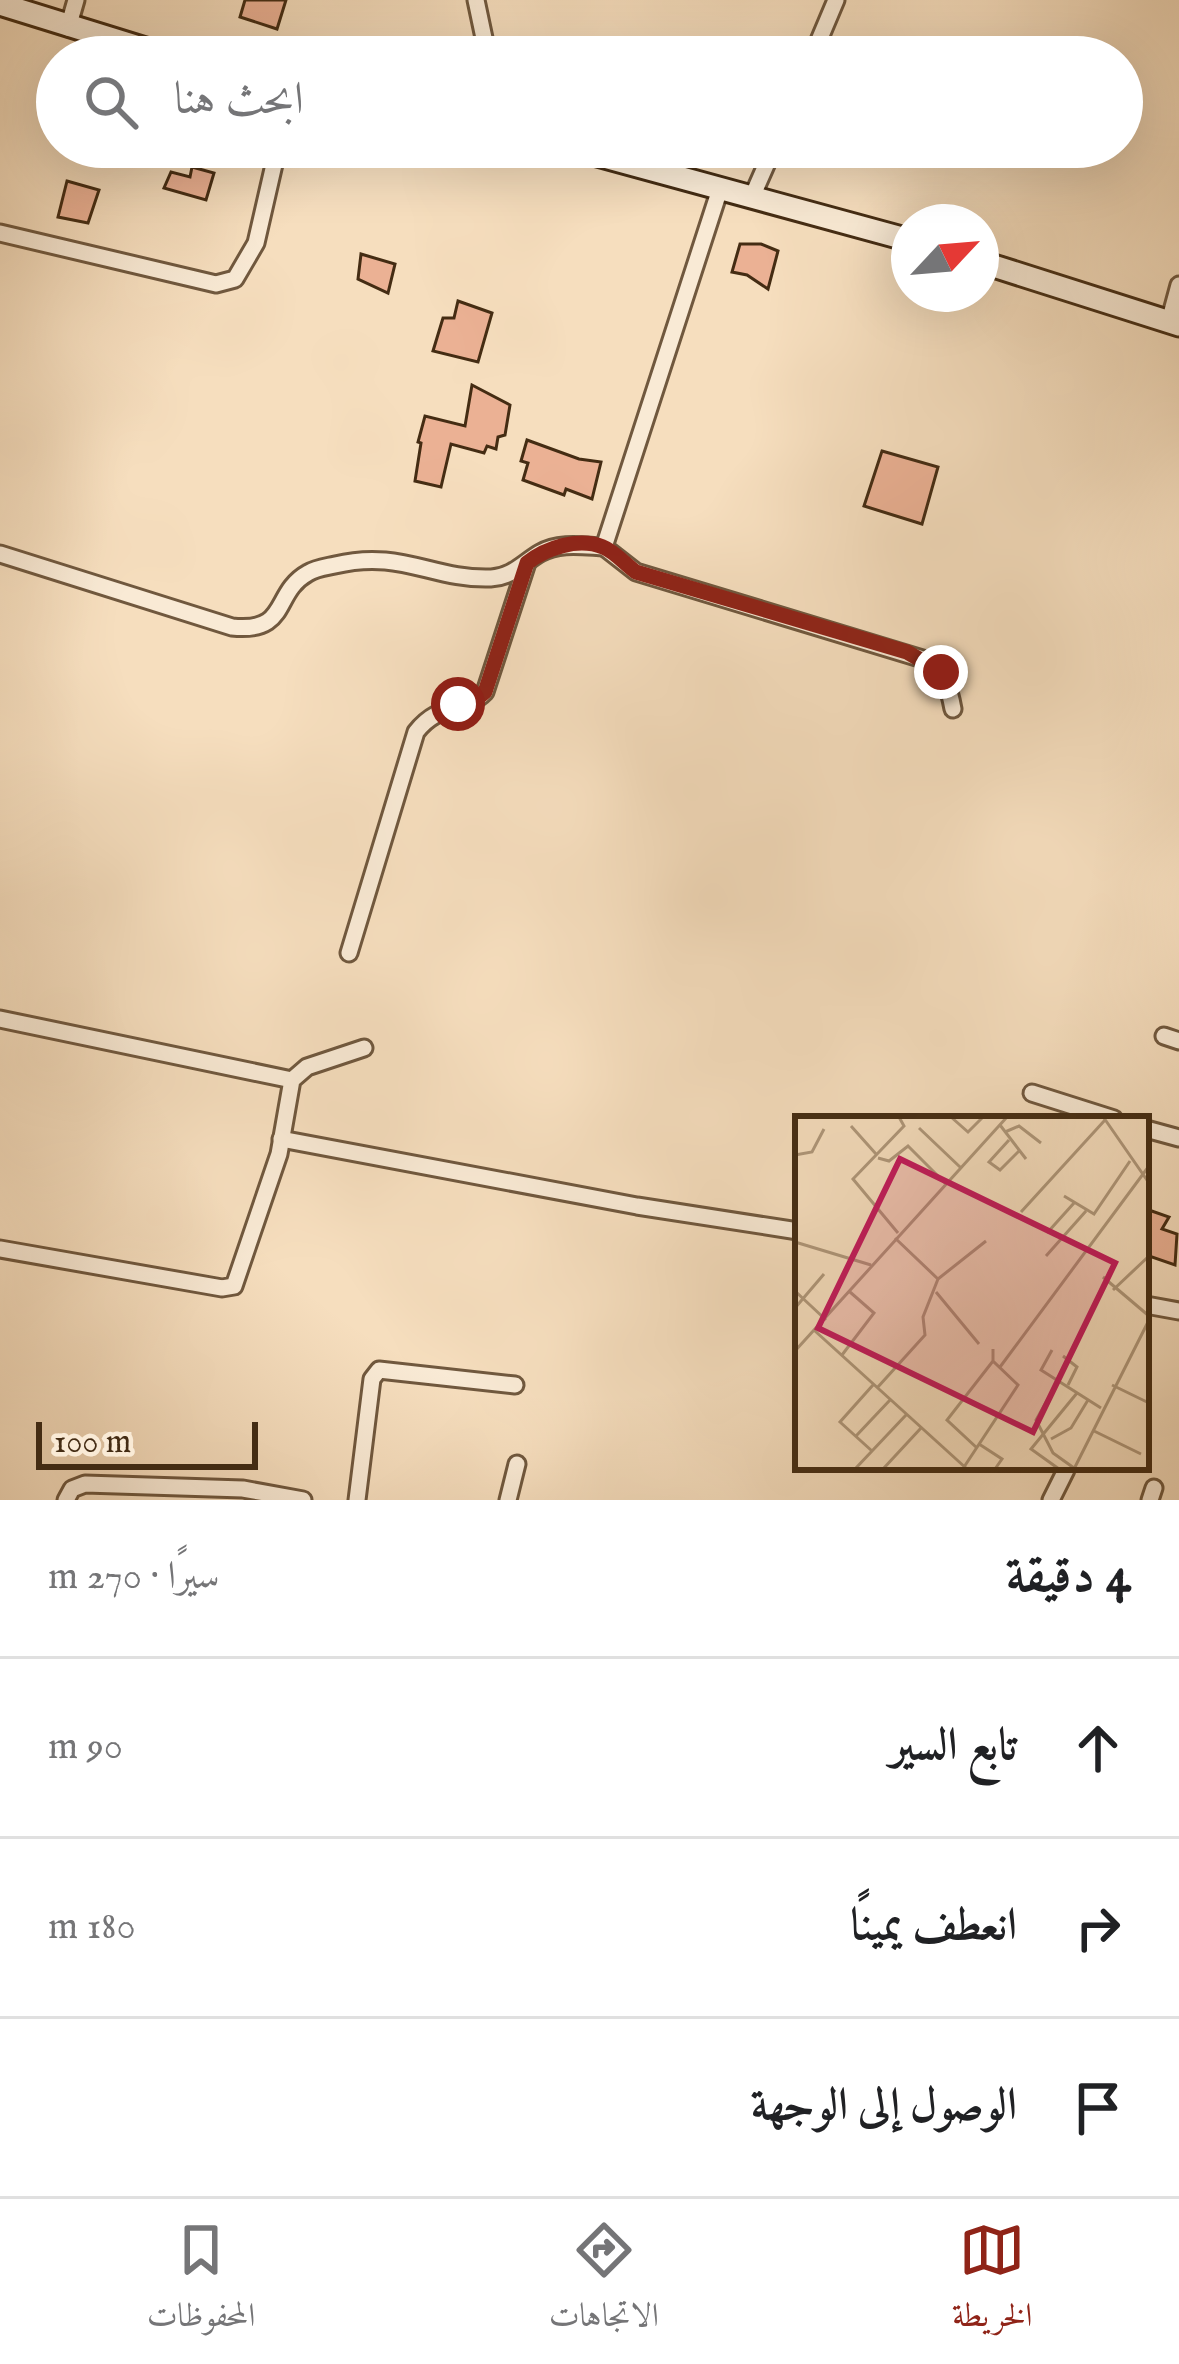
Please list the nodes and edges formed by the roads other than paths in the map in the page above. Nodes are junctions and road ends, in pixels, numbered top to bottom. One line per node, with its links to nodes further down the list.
1 (76, 0): 5 (street)
2 (476, 0): 7 (street)
3 (836, 0): 8 (street)
4 (0, 4): 5 (street)
5 (68, 28): 6 (street)
6 (96, 36)
7 (484, 36)
8 (821, 36)
9 (273, 168): 14 (street)
10 (644, 168): 12 (street)
11 (765, 168): 13 (street)
12 (720, 189): 13 (street); 19 (street)
13 (752, 197): 15 (street)
14 (0, 233)
15 (891, 235)
16 (999, 268): 18 (street)
17 (1179, 285): 18 (street)
18 (1174, 324)
19 (604, 547): 21 (street); 22 (street)
20 (0, 554): 21 (street)
21 (527, 563): 23 (street)
22 (952, 709)
23 (349, 953)
24 (0, 1019): 26 (street)
25 (364, 1048): 26 (street)
26 (292, 1080): 31 (street)
27 (1032, 1093): 28 (street)
28 (1105, 1116)
29 (1149, 1130): 30 (street)
30 (1179, 1138)
31 (280, 1139): 32 (street); 33 (street)
32 (795, 1231)
33 (0, 1250)
34 (1149, 1306): 35 (street)
35 (1179, 1312)
36 (515, 1384): 41 (street)
37 (517, 1464): 42 (street)
38 (1066, 1470): 43 (street)
39 (65, 1500): 40 (street)
40 (303, 1500)
41 (357, 1500)
42 (508, 1500)
43 (1051, 1500)

